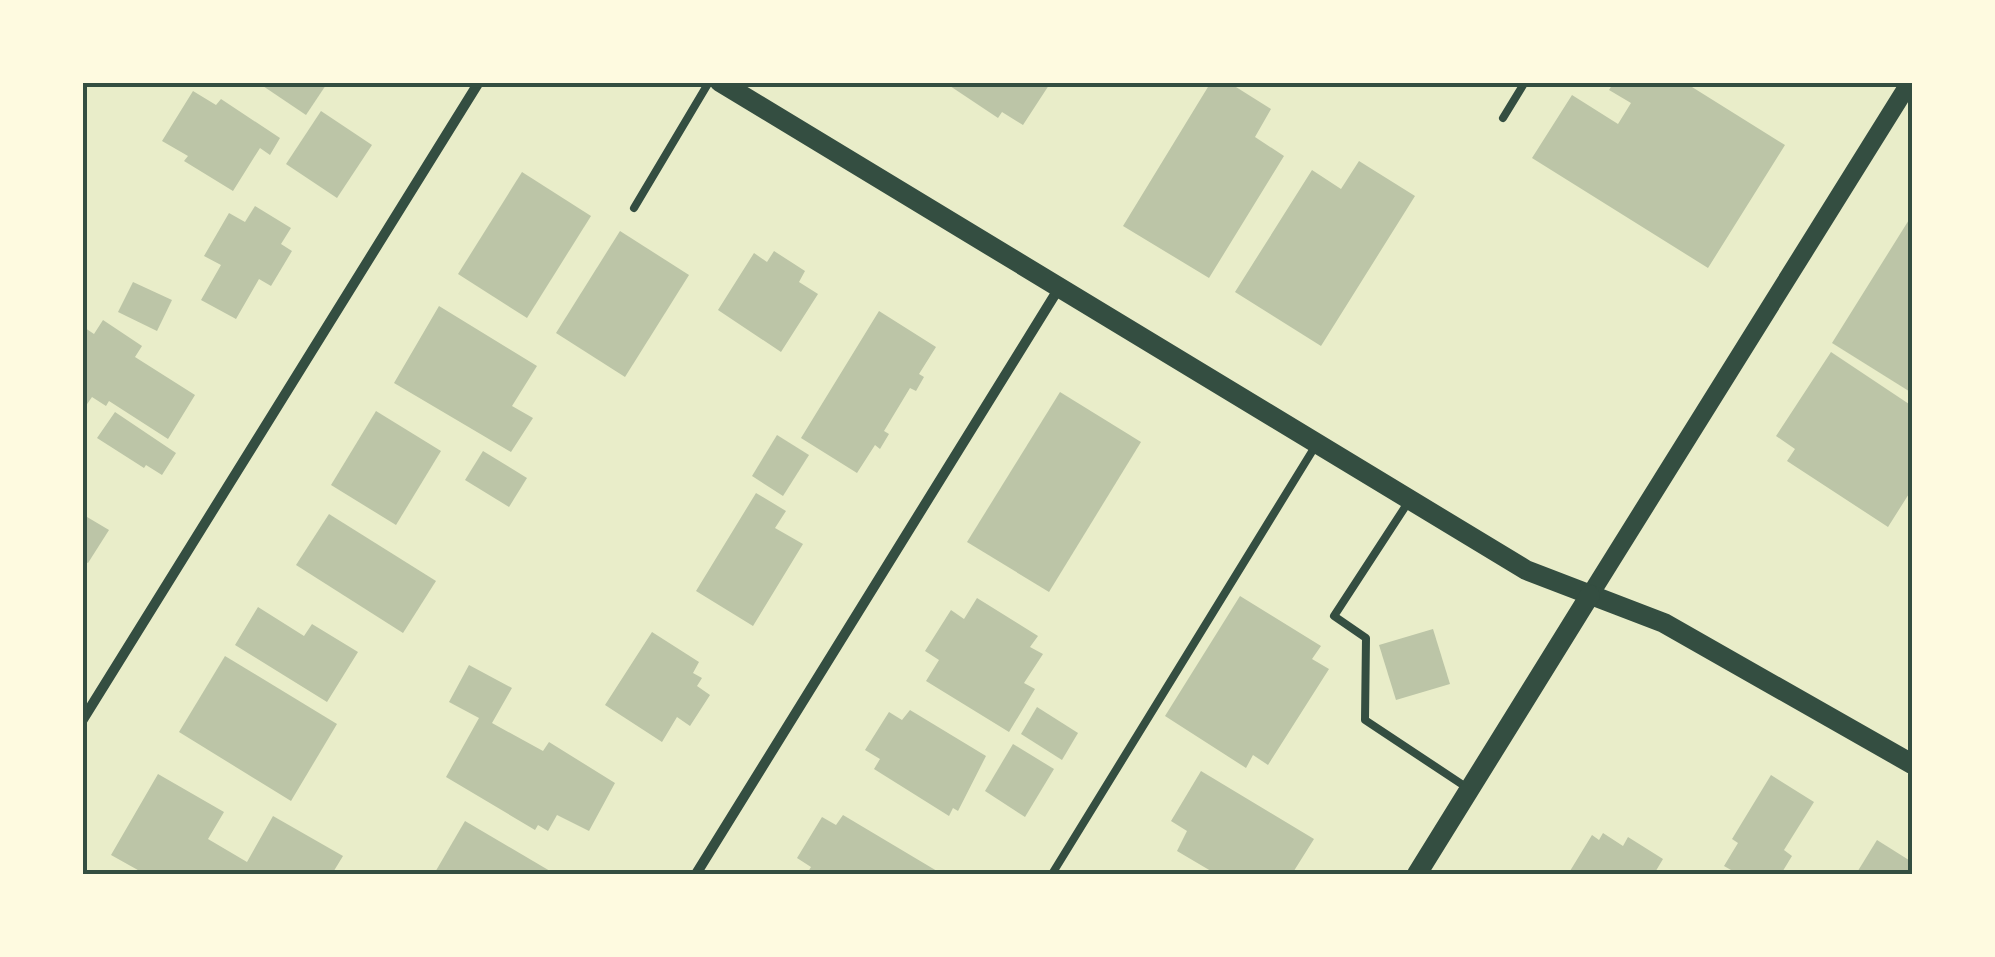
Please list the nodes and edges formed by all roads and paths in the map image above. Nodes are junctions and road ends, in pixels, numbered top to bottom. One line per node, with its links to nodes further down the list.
1 (479, 82): 12 (street)
2 (709, 82): 7 (lane)
3 (720, 82): 8 (main road)
4 (1525, 82): 6 (lane)
5 (1910, 82): 11 (street)
6 (1503, 118)
7 (634, 208)
8 (1059, 288): 9 (main road); 15 (street)
9 (1316, 445): 10 (main road); 16 (lane)
10 (1409, 501): 11 (main road); 14 (lane)
11 (1590, 595): 13 (main road); 14 (main road)
12 (82, 722)
13 (1912, 764)
14 (1469, 789): 17 (main road)
15 (696, 874)
16 (1052, 874)
17 (1416, 874)

